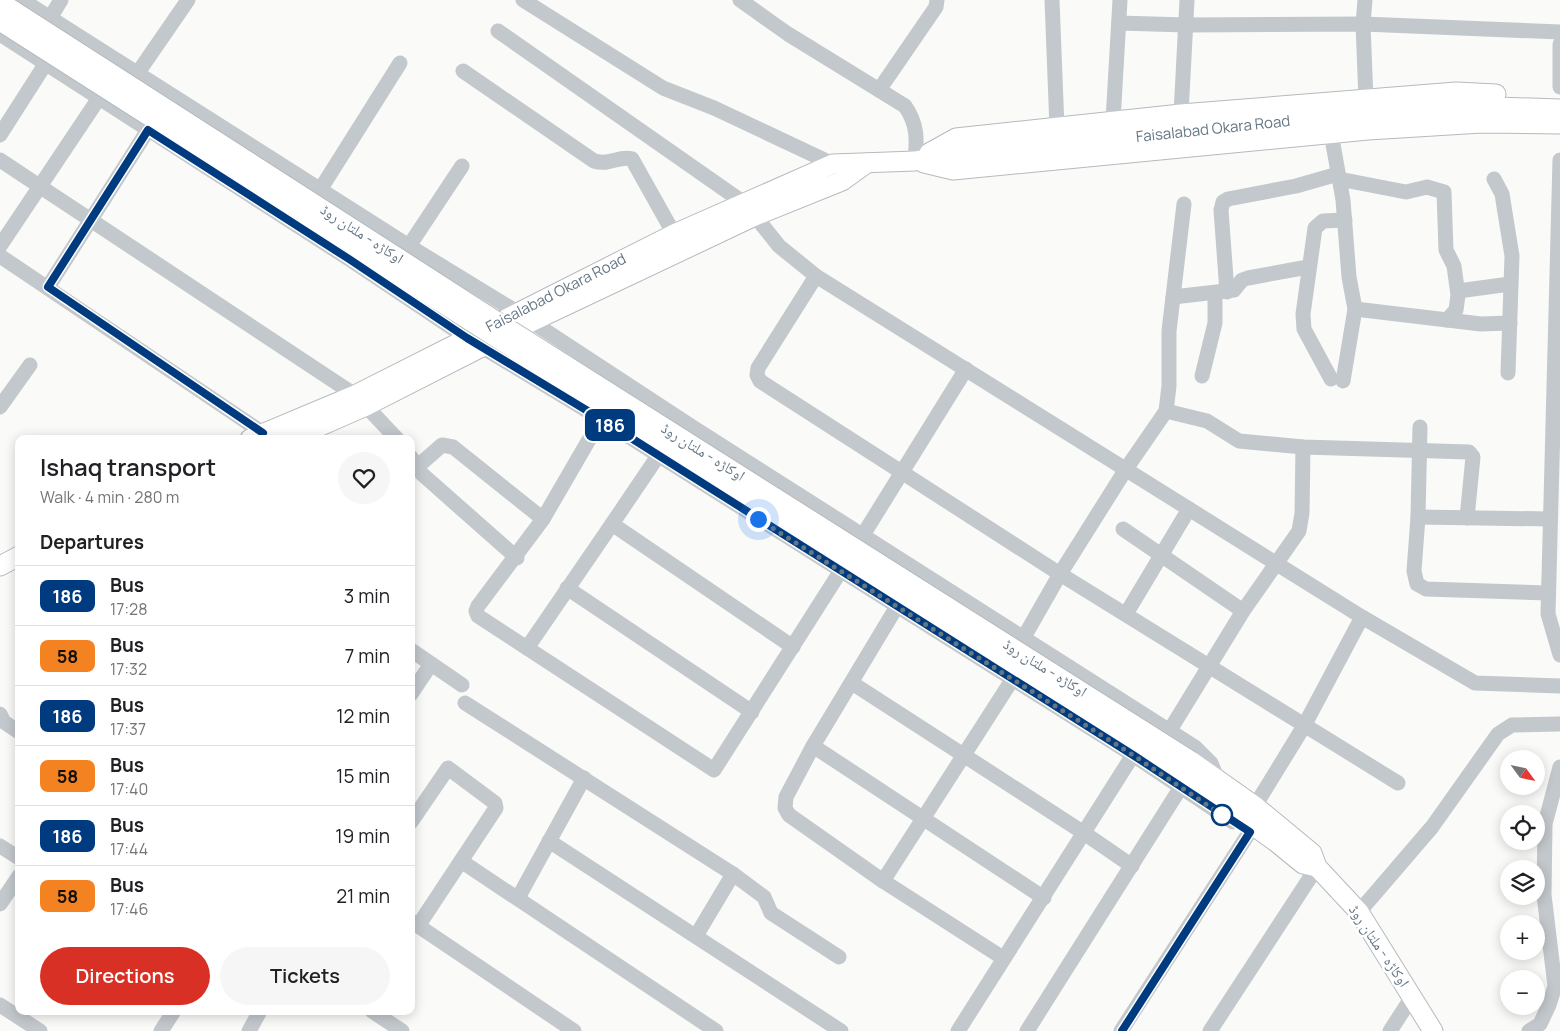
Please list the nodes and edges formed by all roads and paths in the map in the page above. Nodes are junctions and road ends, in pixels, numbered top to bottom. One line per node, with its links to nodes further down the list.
1 (22, 0): 12 (street)
2 (61, 0): 12 (street)
3 (188, 0): 24 (street)
4 (523, 0): 42 (street)
5 (740, 0): 26 (street)
6 (937, 0): 26 (street)
7 (1052, 0): 34 (street)
8 (1120, 0): 14 (street)
9 (1187, 0): 16 (street)
10 (1365, 0): 15 (street)
11 (0, 2): 135 (main road, اوکاڑہ - ملتان روڈ, bridge)
12 (50, 18): 24 (street)
13 (0, 21): 135 (main road, اوکاڑہ - ملتان روڈ, bridge)
14 (1119, 23): 16 (street); 32 (street)
15 (1363, 24): 16 (street); 18 (street); 29 (street)
16 (1186, 25): 31 (street)
17 (498, 31): 49 (street)
18 (1560, 32)
19 (0, 34): 21 (street)
20 (1560, 44): 25 (street)
21 (46, 63): 28 (street); 37 (street)
22 (400, 63): 47 (street)
23 (463, 71): 52 (street)
24 (137, 74): 47 (street)
25 (1560, 87)
26 (879, 90): 40 (street)
27 (1560, 96): 29 (main road)
28 (99, 98): 35 (street); 46 (street)
29 (1366, 100): 31 (main road)
30 (1560, 109): 40 (main road, Faisalabad Okara Road)
31 (1181, 114): 32 (main road)
32 (1114, 122): 34 (main road)
33 (1560, 124): 36 (main road)
34 (1057, 128): 40 (main road)
35 (148, 130): 50 (street); 67 (street)
36 (1331, 133): 40 (main road); 44 (street)
37 (0, 135)
38 (0, 160): 46 (street)
39 (1560, 160): 92 (street)
40 (915, 161): 41 (main road, Faisalabad Okara Road)
41 (867, 163): 42 (main road, Faisalabad Okara Road); 49 (main road, Faisalabad Okara Road)
42 (832, 164): 49 (main road, Faisalabad Okara Road)
43 (462, 166): 54 (street)
44 (1338, 177): 51 (street); 60 (street); 61 (street)
45 (1494, 179): 58 (street)
46 (40, 186): 50 (street); 53 (street)
47 (320, 190): 54 (street)
48 (1184, 204): 62 (street)
49 (749, 209): 52 (main road, Faisalabad Okara Road); 57 (street); 64 (main road, Faisalabad Okara Road)
50 (90, 220): 59 (street); 72 (street)
51 (1345, 220): 56 (street); 63 (street)
52 (674, 234): 64 (main road, Faisalabad Okara Road)
53 (0, 246)
54 (409, 246): 64 (street)
55 (0, 256): 59 (street)
56 (1308, 267): 61 (street); 63 (street)
57 (816, 276): 69 (street); 87 (street)
58 (1510, 284): 60 (street); 66 (street)
59 (48, 287): 77 (street)
60 (1458, 290): 65 (street)
61 (1221, 292): 62 (street); 71 (street)
62 (1173, 297): 74 (street)
63 (1355, 309): 65 (street)
64 (524, 317): 67 (main road, Faisalabad Okara Road); 95 (street)
65 (1447, 320): 66 (street)
66 (1510, 323): 70 (street)
67 (474, 343): 72 (main road, Faisalabad Okara Road); 75 (street)
68 (30, 365): 73 (street)
69 (966, 369): 86 (street); 87 (street)
70 (1508, 373)
71 (1202, 376)
72 (360, 401): 78 (main road, Faisalabad Okara Road); 79 (main road, Faisalabad Okara Road); 80 (street)
73 (0, 407)
74 (1166, 411): 81 (street); 86 (street)
75 (601, 419): 83 (street); 91 (street)
76 (1420, 427): 82 (street)
77 (256, 435)
78 (260, 435)
79 (298, 435)
80 (393, 435)
81 (1302, 447): 82 (street); 99 (street)
82 (1419, 449): 89 (street); 90 (street)
83 (658, 456): 93 (street); 102 (street)
84 (415, 461): 91 (street)
85 (415, 464): 98 (street)
86 (1126, 469): 88 (street); 103 (street)
87 (902, 472): 95 (street); 103 (street)
88 (1189, 509): 96 (street); 99 (street)
89 (1418, 517): 90 (street); 106 (street)
90 (1467, 518): 92 (street)
91 (543, 519): 98 (street)
92 (1550, 519): 106 (street)
93 (612, 524): 105 (street); 112 (street)
94 (1123, 529): 96 (street)
95 (863, 535): 111 (street)
96 (1161, 555): 108 (street); 109 (street)
97 (15, 558): 100 (main road)
98 (517, 558): 113 (street)
99 (1276, 563): 108 (street); 110 (street)
100 (0, 566)
101 (15, 570): 104 (main road)
102 (840, 572): 107 (street); 112 (street)
103 (1060, 574): 109 (street); 111 (street)
104 (0, 577)
105 (567, 588): 113 (street); 124 (street)
106 (1548, 593): 115 (street)
107 (896, 608): 118 (street); 119 (street)
108 (1243, 611): 117 (street)
109 (1126, 614): 117 (street)
110 (1362, 617): 121 (street); 128 (street)
111 (1024, 637): 130 (street)
112 (793, 647): 124 (street)
113 (527, 648): 124 (street)
114 (415, 653): 116 (street)
115 (1560, 655)
116 (431, 664): 120 (street); 122 (street)
117 (1210, 666): 128 (street); 130 (street)
118 (1012, 680): 132 (street); 133 (street)
119 (852, 683): 131 (street); 132 (street)
120 (462, 685)
121 (1560, 686)
122 (415, 688)
123 (465, 703): 136 (street)
124 (752, 712)
125 (15, 716): 126 (street)
126 (2, 718): 129 (street)
127 (1560, 724): 157 (street)
128 (1304, 726): 138 (street); 139 (street)
129 (15, 729)
130 (1170, 730): 137 (street)
131 (813, 746): 141 (street); 152 (street)
132 (964, 754): 141 (street); 143 (street)
133 (1133, 755): 135 (street); 143 (street)
134 (1560, 768): 180 (street)
135 (1185, 775): 137 (main road, اوکاڑہ - ملتان روڈ); 142 (street); 145 (main road, اوکاڑہ - ملتان روڈ); 149 (street)
136 (584, 778): 144 (street); 151 (street)
137 (1217, 778): 139 (main road, اوکاڑہ - ملتان روڈ)
138 (1398, 784)
139 (1255, 806): 150 (main road, اوکاڑہ - ملتان روڈ)
140 (415, 816): 148 (street)
141 (923, 819): 152 (street); 155 (street)
142 (1250, 832): 145 (street); 176 (street)
143 (1084, 833): 149 (street); 155 (street)
144 (549, 841): 154 (street); 159 (street)
145 (1276, 842): 150 (main road, اوکاڑہ - ملتان روڈ)
146 (0, 846): 147 (street)
147 (15, 855)
148 (461, 861): 154 (street); 158 (street)
149 (1132, 866): 175 (street)
150 (1317, 867): 157 (main road, اوکاڑہ - ملتان روڈ); 177 (street)
151 (732, 874): 159 (street); 160 (street)
152 (883, 881): 161 (street)
153 (15, 882): 156 (street)
154 (518, 898): 172 (street)
155 (1044, 898): 161 (street)
156 (0, 904)
157 (1359, 912): 162 (main road, اوکاڑہ - ملتان روڈ)
158 (415, 924): 171 (street)
159 (696, 936): 173 (street)
160 (839, 957)
161 (1003, 958): 174 (street)
162 (1412, 997): 178 (street); 179 (main road, اوکاڑہ - ملتان روڈ)
163 (2, 1011): 167 (street)
164 (171, 1015): 168 (street)
165 (256, 1015): 169 (street)
166 (378, 1015): 170 (street)
167 (40, 1031)
168 (161, 1031)
169 (249, 1031)
170 (402, 1031)
171 (574, 1031)
172 (716, 1031)
173 (841, 1031)
174 (958, 1031)
175 (1027, 1031)
176 (1122, 1031)
177 (1210, 1031)
178 (1390, 1031)
179 (1433, 1031)
180 (1529, 1031)

